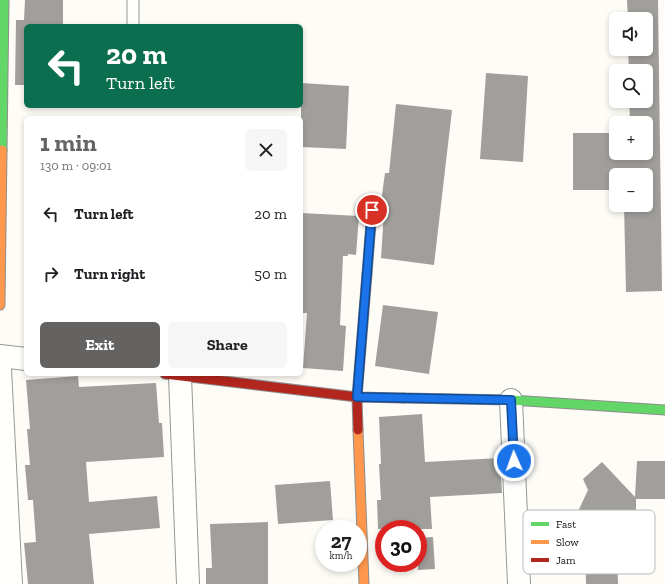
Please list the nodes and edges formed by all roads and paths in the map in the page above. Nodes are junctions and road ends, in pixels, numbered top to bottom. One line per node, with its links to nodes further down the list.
1 (4, 0): 5 (street)
2 (133, 0): 3 (lane)
3 (133, 24)
4 (372, 210): 11 (street)
5 (0, 305)
6 (0, 356): 7 (street)
7 (24, 359)
8 (0, 369): 14 (street)
9 (173, 376): 15 (street)
10 (181, 376): 11 (street)
11 (357, 397): 12 (street); 16 (street)
12 (511, 400): 13 (street); 17 (street)
13 (665, 410)
14 (11, 584)
15 (188, 584)
16 (364, 584)
17 (519, 584)

